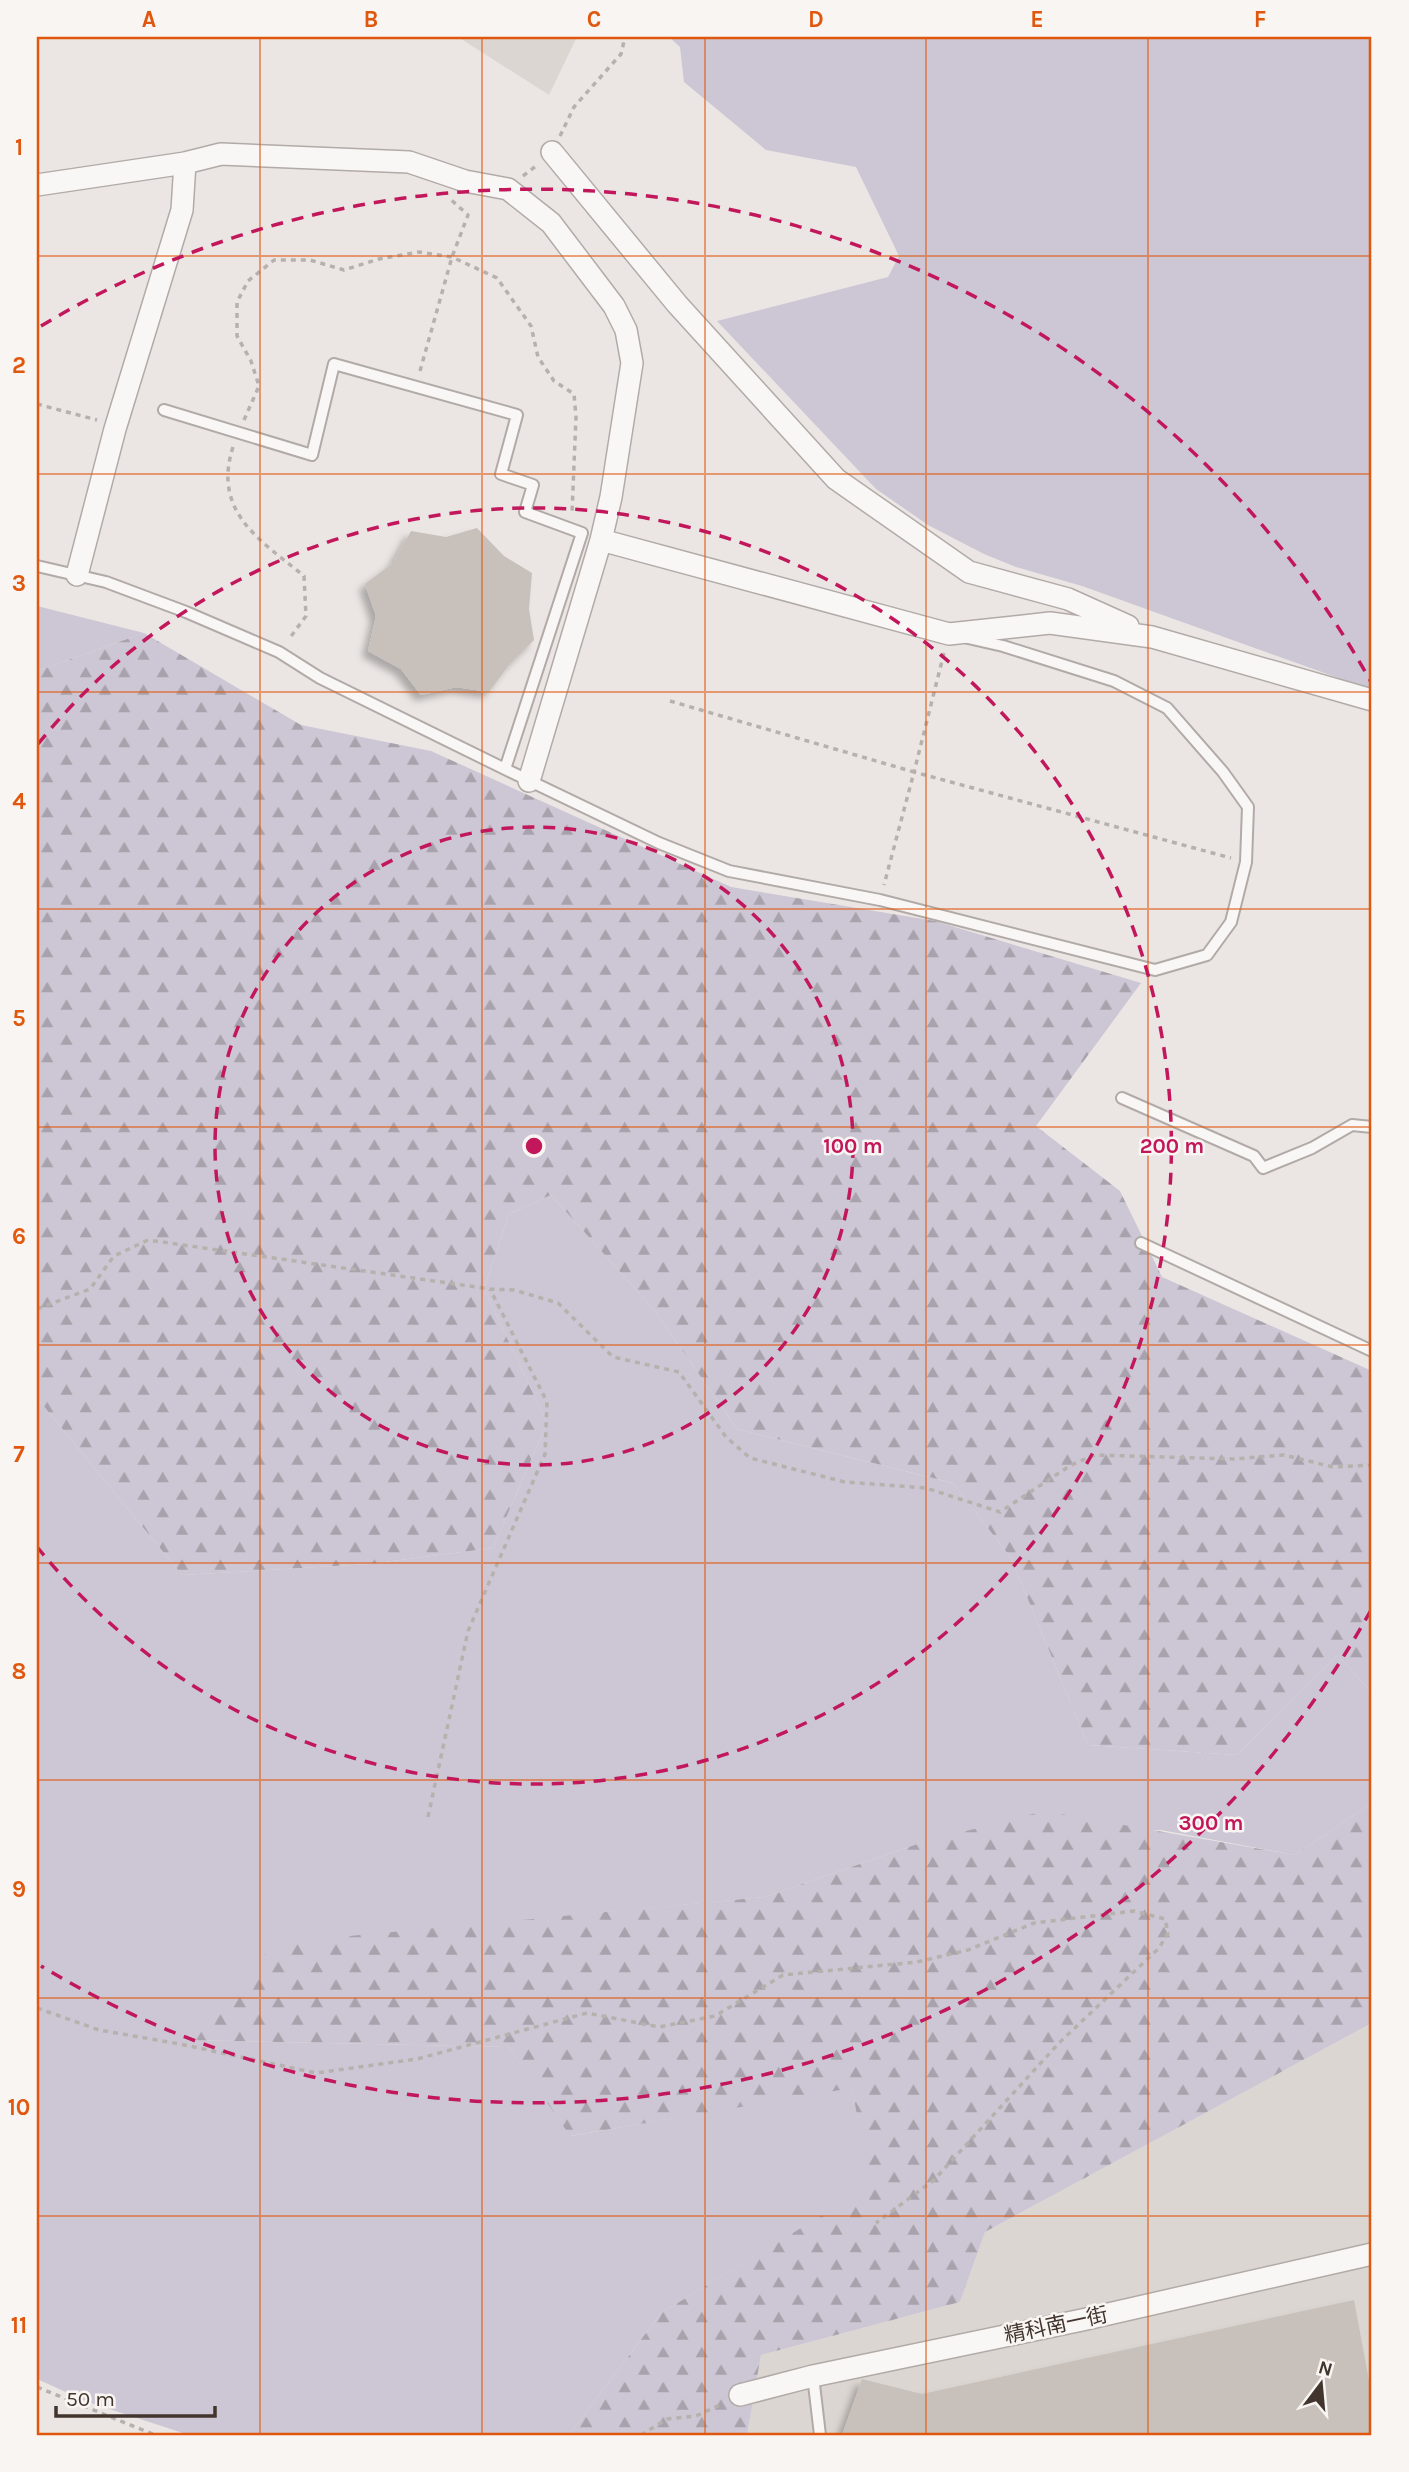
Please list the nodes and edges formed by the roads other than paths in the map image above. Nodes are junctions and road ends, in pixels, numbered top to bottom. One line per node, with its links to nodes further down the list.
1 (552, 152): 9 (street)
2 (184, 163): 3 (street); 5 (street); 7 (street)
3 (37, 185)
4 (164, 410): 5 (lane)
5 (592, 537): 8 (street); 11 (lane); 12 (street)
6 (37, 566): 7 (lane)
7 (77, 575): 11 (lane)
8 (949, 634): 9 (street); 12 (lane)
9 (1153, 637): 10 (street)
10 (1372, 700)
11 (505, 769): 12 (lane)
12 (529, 780)
13 (1122, 1098): 14 (lane)
14 (1372, 1127)
15 (1141, 1242): 16 (lane)
16 (1372, 1351)
17 (1372, 2254): 18 (street, 精科南一街)
18 (813, 2376): 19 (street, 精科南一街); 20 (lane)
19 (740, 2395)
20 (820, 2435)

